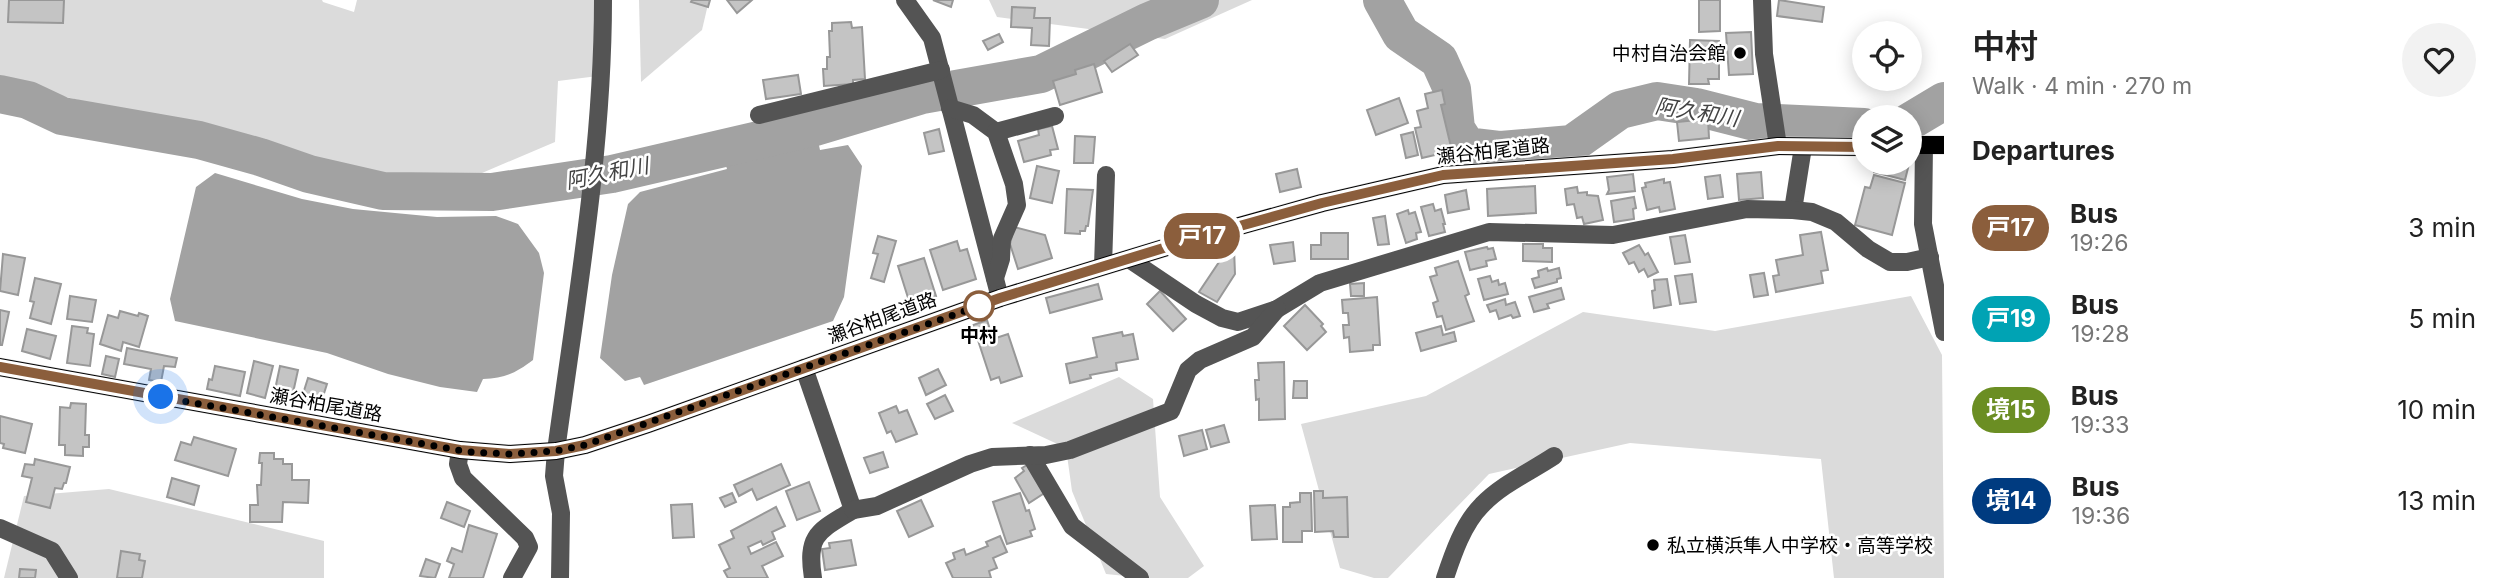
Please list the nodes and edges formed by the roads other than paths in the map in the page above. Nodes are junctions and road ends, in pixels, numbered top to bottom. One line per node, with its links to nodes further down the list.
1 (603, 0): 27 (street)
2 (905, 0): 4 (street)
3 (1762, 0): 9 (street)
4 (942, 74): 5 (street); 6 (street)
5 (950, 106): 8 (street); 20 (street)
6 (759, 115)
7 (1055, 116): 8 (street)
8 (996, 132): 20 (street)
9 (1777, 140): 12 (main road, 瀬谷柏尾道路); 18 (main road, 瀬谷柏尾道路)
10 (1922, 145): 11 (main road)
11 (1944, 145)
12 (1803, 147): 13 (main road, 瀬谷柏尾道路); 16 (street)
13 (1852, 147)
14 (1107, 175): 19 (street)
15 (1919, 175): 17 (street)
16 (1793, 210): 17 (street); 22 (street)
17 (1930, 257): 23 (street)
18 (1129, 258): 19 (main road, 瀬谷柏尾道路); 22 (street)
19 (1103, 266): 21 (main road, 瀬谷柏尾道路)
20 (994, 279): 21 (street)
21 (1000, 298): 25 (main road, 瀬谷柏尾道路)
22 (1277, 309): 28 (street)
23 (1944, 332)
24 (0, 367): 26 (main road, 瀬谷柏尾道路)
25 (804, 368): 27 (main road, 瀬谷柏尾道路); 30 (street)
26 (460, 450): 27 (main road, 瀬谷柏尾道路); 33 (street)
27 (556, 451): 34 (street)
28 (1030, 455): 30 (street); 36 (street)
29 (1553, 456): 37 (street)
30 (853, 510): 35 (street)
31 (0, 528): 32 (street)
32 (69, 578)
33 (512, 578)
34 (560, 578)
35 (813, 578)
36 (1140, 578)
37 (1445, 578)

